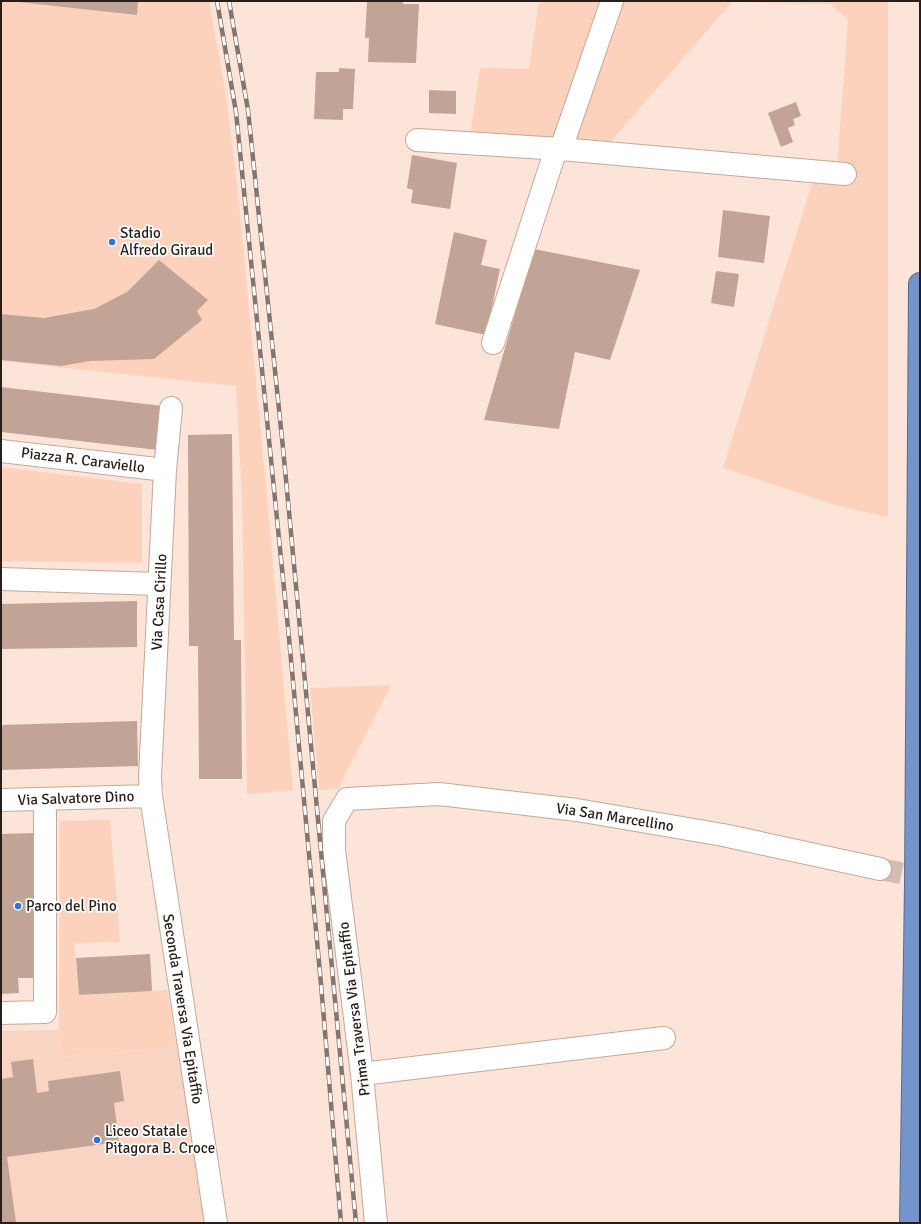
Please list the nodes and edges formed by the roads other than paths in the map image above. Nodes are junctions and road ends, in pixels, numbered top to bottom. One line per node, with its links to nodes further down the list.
1 (612, 1): 3 (street)
2 (417, 140): 3 (street)
3 (559, 149): 4 (street); 6 (street)
4 (845, 174)
5 (920, 284): 22 (highway)
6 (493, 343)
7 (171, 408): 9 (street, Via Casa Cirillo)
8 (1, 451): 9 (street, Piazza R. Caraviello)
9 (165, 470): 11 (street, Via Casa Cirillo)
10 (1, 579): 11 (street)
11 (160, 584): 12 (street, Via Casa Cirillo)
12 (151, 796): 13 (street, Via Salvatore Dino); 20 (street, Seconda Traversa Via Epitaffio)
13 (45, 799): 15 (street, Via Salvatore Dino); 17 (street)
14 (346, 799): 16 (street, Via San Marcellino); 19 (street, Prima Traversa Via Epitaffio)
15 (1, 800)
16 (880, 869)
17 (1, 1013)
18 (664, 1038): 19 (street)
19 (362, 1074): 21 (street, Prima Traversa Via Epitaffio)
20 (216, 1223)
21 (376, 1223)
22 (911, 1223)

